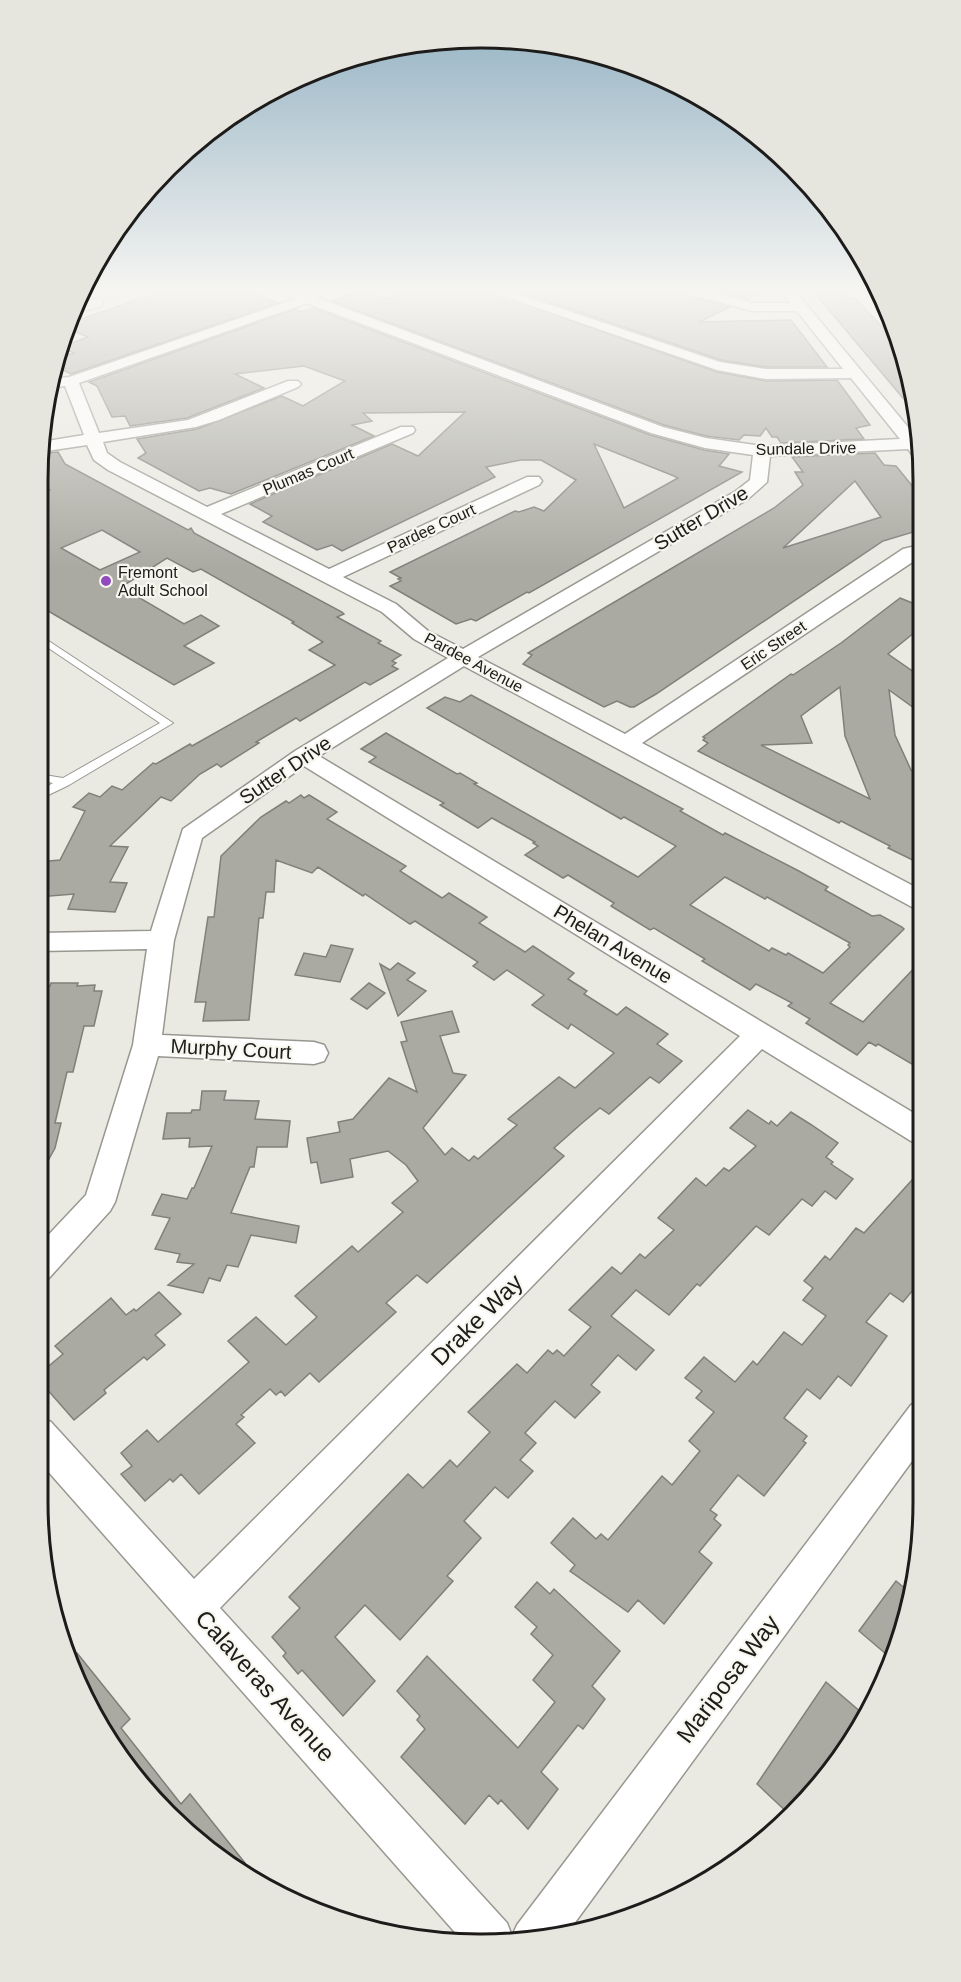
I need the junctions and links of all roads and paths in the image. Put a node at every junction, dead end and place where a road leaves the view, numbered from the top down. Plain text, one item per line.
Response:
1 (72, 383) edge
2 (533, 383) edge
3 (865, 383) edge
4 (293, 384) dead end
5 (407, 429) dead end
6 (94, 438) junction
7 (911, 439) edge
8 (50, 446) edge
9 (911, 447) edge
10 (762, 451) junction
11 (532, 481) dead end
12 (208, 513) junction
13 (913, 552) edge
14 (330, 576) junction
15 (48, 644) edge
16 (464, 657) junction
17 (627, 743) junction
18 (303, 756) junction
19 (48, 779) edge
20 (65, 782) junction
21 (48, 791) edge
22 (913, 898) edge
23 (161, 940) junction
24 (48, 942) edge
25 (760, 1033) junction
26 (147, 1045) junction
27 (314, 1053) dead end
28 (913, 1127) edge
29 (48, 1257) edge
30 (913, 1430) edge
31 (48, 1445) edge
32 (194, 1607) junction
33 (542, 1929) edge
34 (486, 1934) edge

1 - 6 street, Pardee Avenue
2 - 10 street, Sundale Drive
3 - 7 street
4 - 6 street
5 - 12 street, Plumas Court
6 - 8 street
6 - 12 street, Pardee Avenue
9 - 10 street, Sundale Drive
10 - 16 street, Sutter Drive
11 - 14 street, Pardee Court
12 - 14 street, Pardee Avenue
13 - 17 street, Eric Street
14 - 16 street, Pardee Avenue
15 - 20 lane
16 - 17 street, Pardee Avenue
16 - 18 street, Sutter Drive
17 - 22 street, Pardee Avenue
18 - 23 street, Sutter Drive
18 - 25 street, Phelan Avenue
19 - 20 lane
20 - 21 lane
23 - 24 street
23 - 26 street, Sutter Drive
25 - 28 street, Phelan Avenue
25 - 32 street, Drake Way
26 - 27 street, Murphy Court
26 - 29 street, Sutter Drive
30 - 33 street, Mariposa Way
31 - 32 street, Calaveras Avenue
32 - 34 street, Calaveras Avenue

